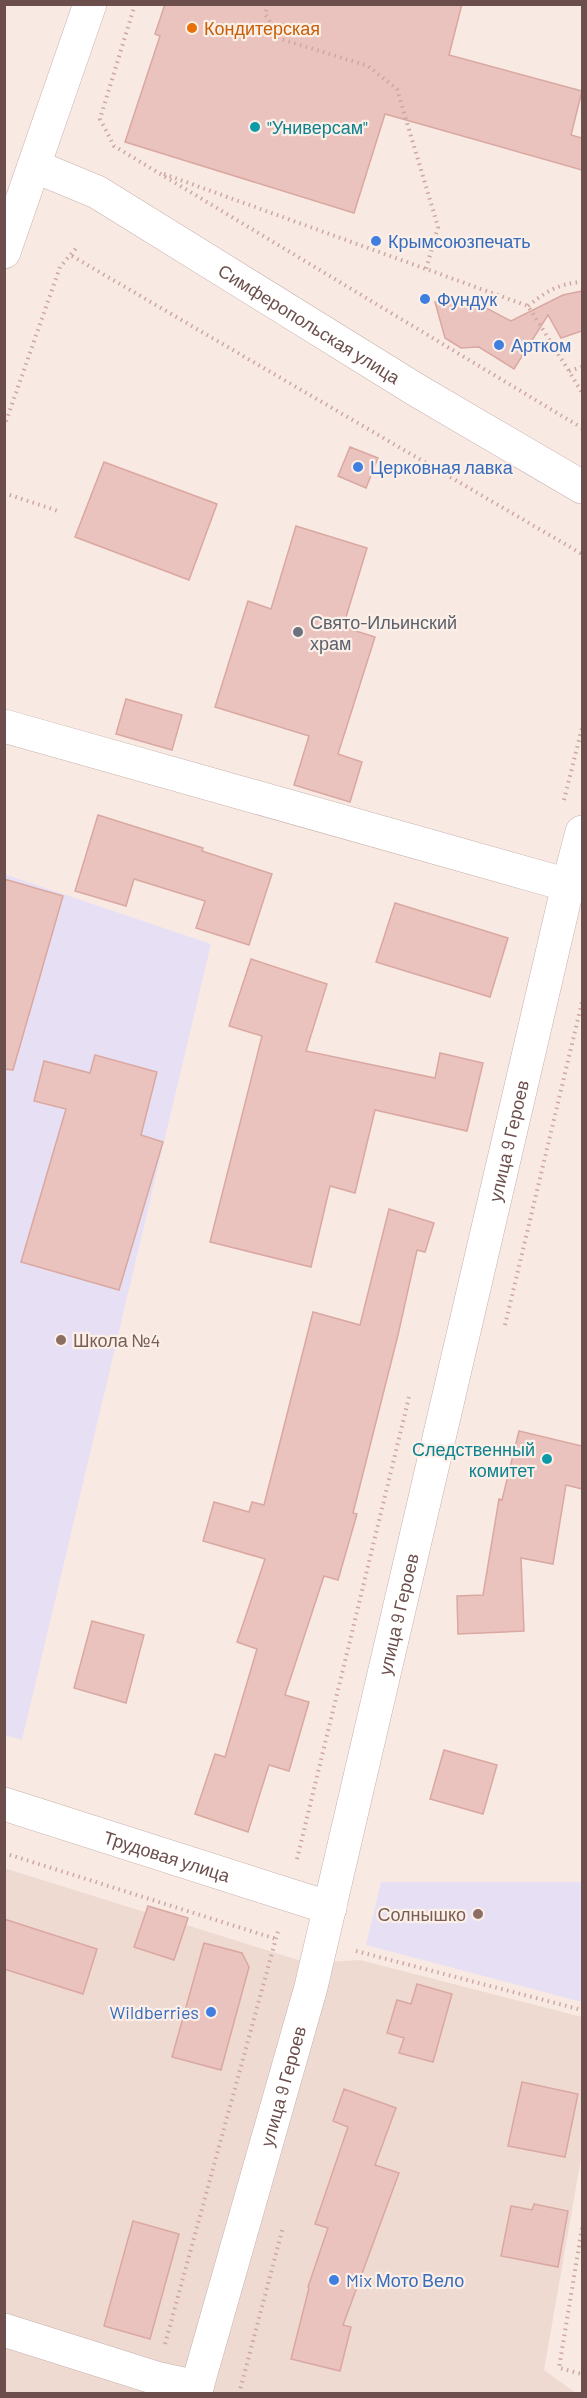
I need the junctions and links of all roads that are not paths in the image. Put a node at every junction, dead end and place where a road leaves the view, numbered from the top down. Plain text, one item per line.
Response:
1 (90, 4) edge
2 (34, 166) junction
3 (4, 252) edge
4 (582, 487) edge
5 (4, 726) edge
6 (582, 832) edge
7 (568, 885) junction
8 (4, 1804) edge
9 (330, 1908) junction
10 (4, 2330) edge
11 (196, 2390) edge

1 - 2 street
2 - 3 street
2 - 4 street, Симферопольская улица
5 - 7 street
6 - 7 street, улица 9 Героев
7 - 9 street, улица 9 Героев
8 - 9 street, Трудовая улица
9 - 11 street, улица 9 Героев
10 - 11 street

